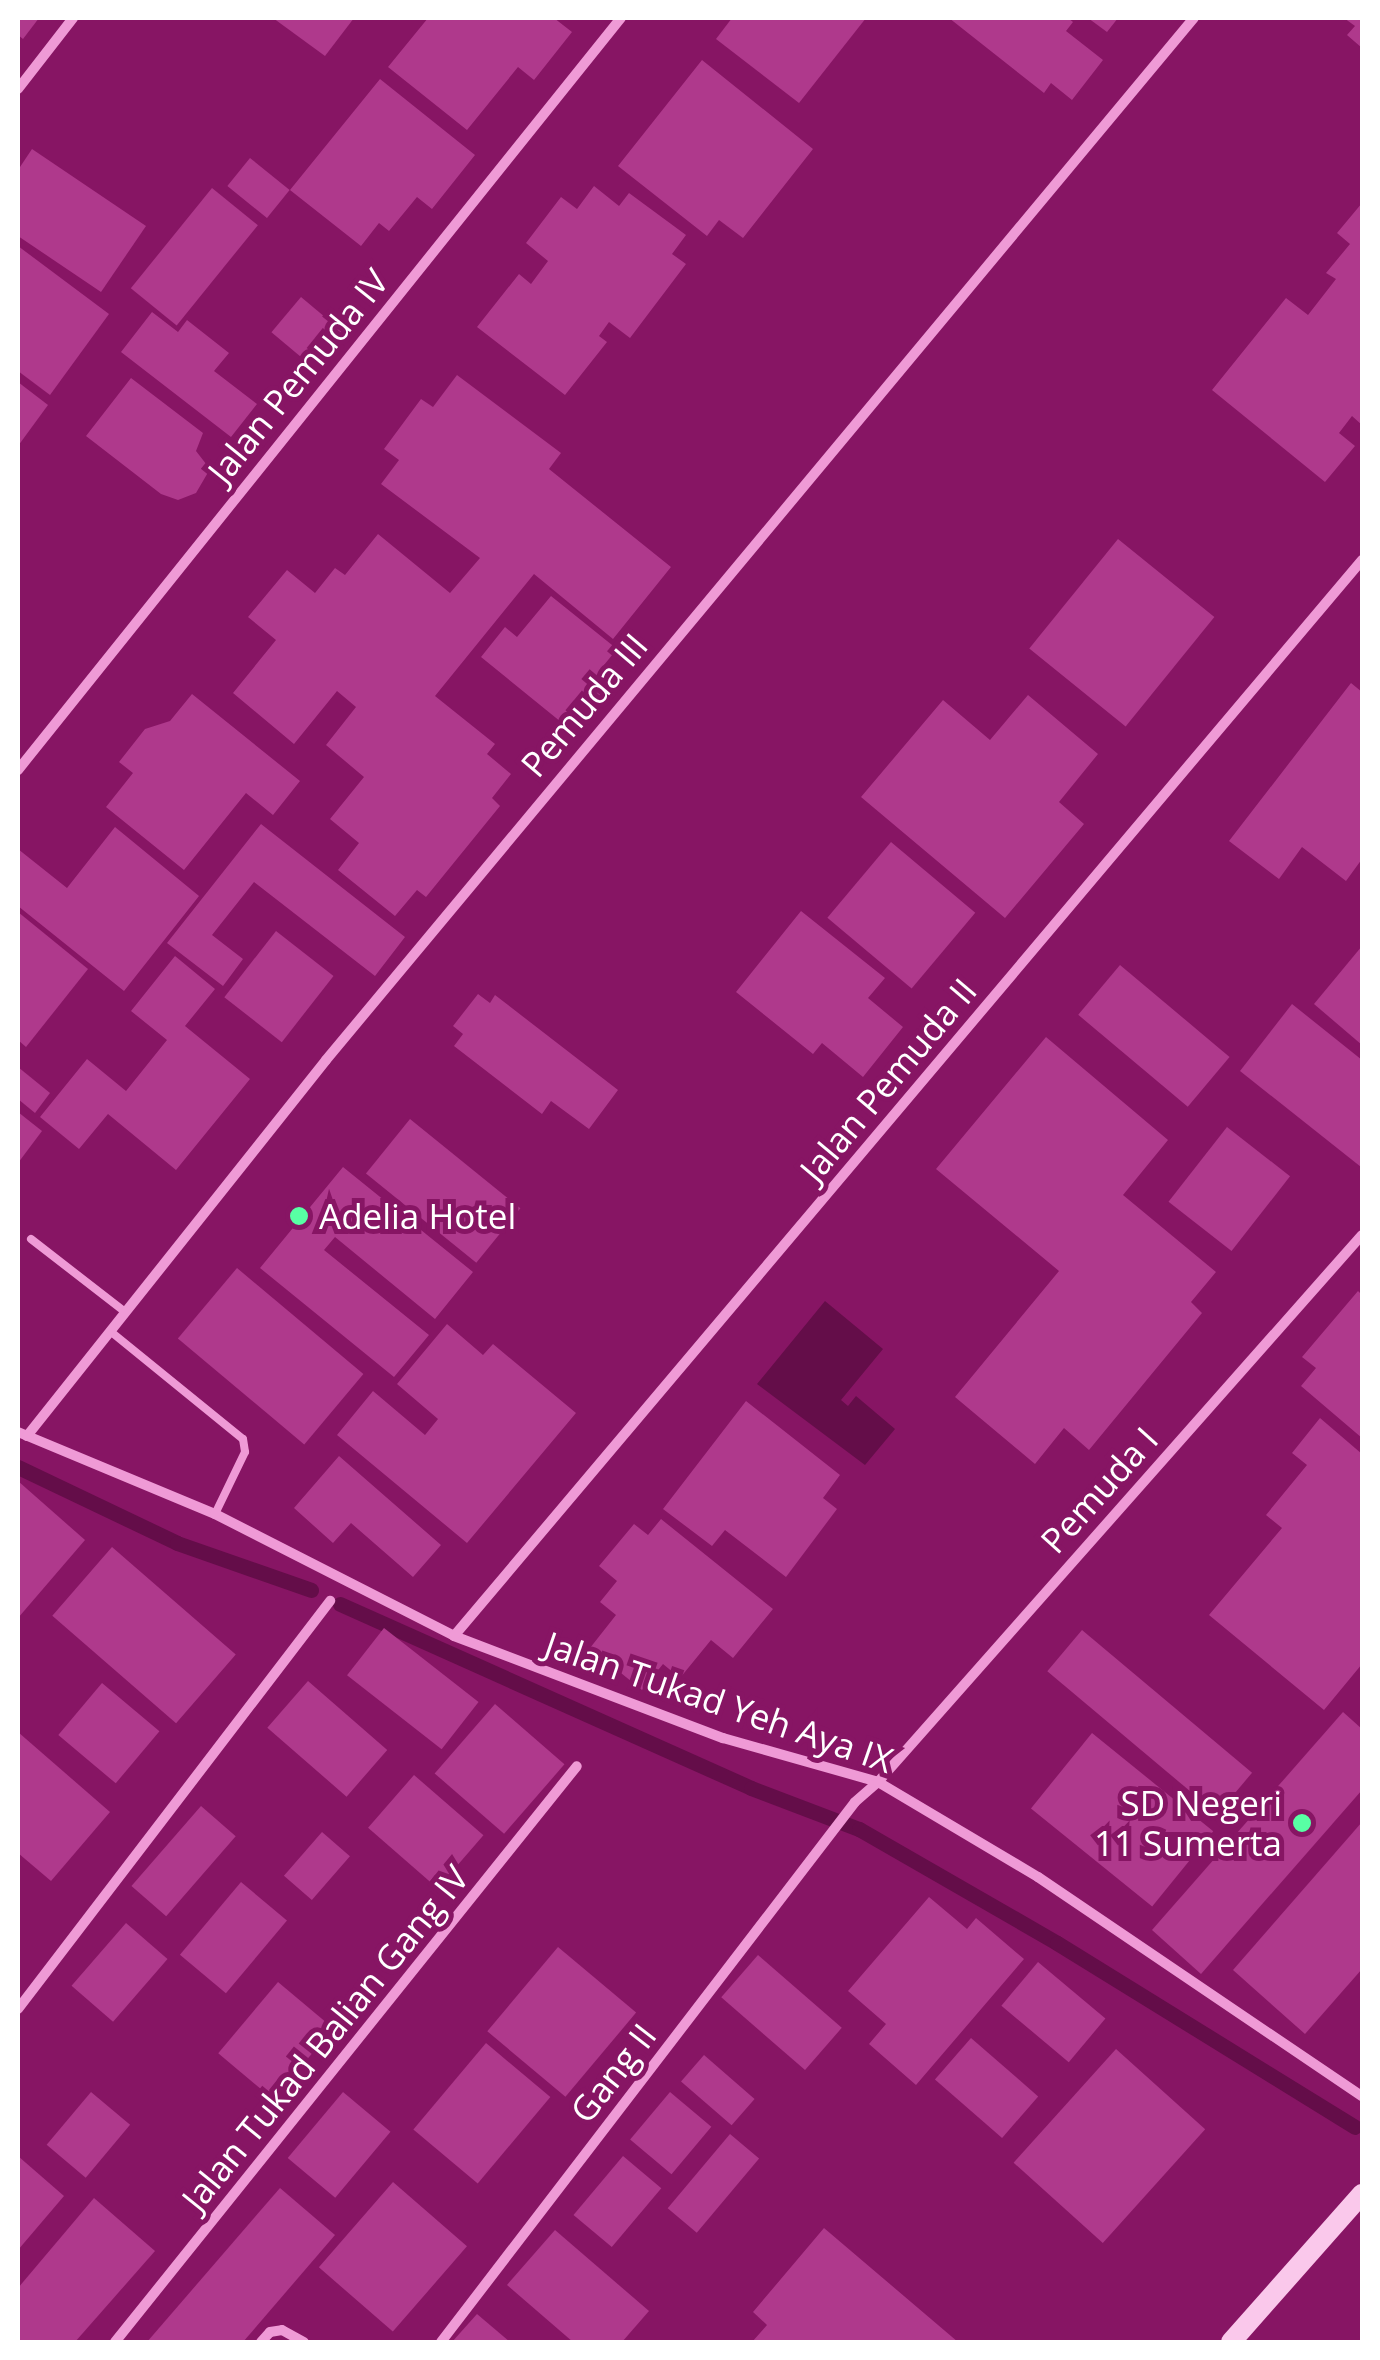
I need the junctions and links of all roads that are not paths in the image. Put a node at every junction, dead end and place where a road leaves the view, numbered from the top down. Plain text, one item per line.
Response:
1 (73, 18) edge
2 (621, 18) edge
3 (1194, 18) edge
4 (18, 89) edge
5 (1362, 560) edge
6 (18, 770) edge
7 (1362, 1235) edge
8 (30, 1240) dead end
9 (125, 1312) junction
10 (110, 1332) junction
11 (22, 1434) edge
12 (215, 1514) junction
13 (330, 1601) dead end
14 (454, 1636) junction
15 (577, 1766) dead end
16 (878, 1782) junction
17 (18, 2009) edge
18 (1362, 2096) edge
19 (1362, 2194) edge
20 (115, 2342) edge
21 (261, 2342) edge
22 (304, 2342) edge
23 (441, 2342) edge
24 (1230, 2342) edge

1 - 4 street
2 - 6 street, Jalan Pemuda IV
3 - 9 street, Pemuda III
5 - 14 street, Jalan Pemuda II
7 - 16 street, Pemuda I
8 - 9 lane
9 - 10 street, Pemuda III
10 - 11 street, Pemuda III
10 - 12 lane
11 - 12 street, Jalan Tukad Yeh Aya IX
12 - 14 street, Jalan Tukad Yeh Aya IX
13 - 17 street
14 - 16 street, Jalan Tukad Yeh Aya IX
15 - 20 street, Jalan Tukad Balian Gang IV
16 - 18 street, Jalan Tukad Yeh Aya IX
16 - 23 street, Gang II
19 - 24 main road
21 - 22 street

